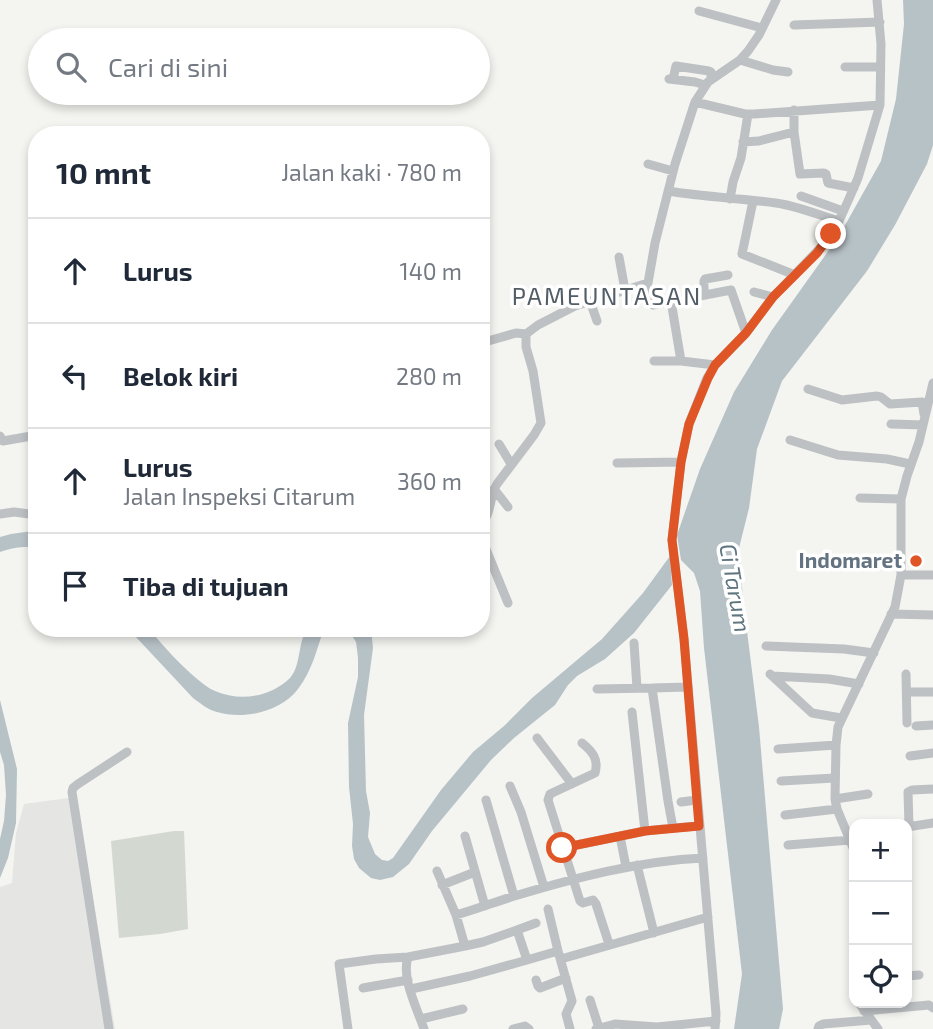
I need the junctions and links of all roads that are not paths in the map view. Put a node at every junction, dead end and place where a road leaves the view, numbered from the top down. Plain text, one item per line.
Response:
1 (776, 0) edge
2 (877, 0) edge
3 (699, 11) dead end
4 (880, 22) junction
5 (794, 24) dead end
6 (762, 29) junction
7 (740, 60) junction
8 (845, 67) dead end
9 (880, 67) junction
10 (788, 72) dead end
11 (708, 82) junction
12 (695, 102) junction
13 (880, 105) junction
14 (794, 110) junction
15 (748, 114) junction
16 (794, 132) junction
17 (743, 142) junction
18 (648, 164) dead end
19 (673, 171) junction
20 (854, 188) junction
21 (668, 191) junction
22 (801, 196) dead end
23 (730, 199) junction
24 (753, 201) junction
25 (841, 216) junction
26 (618, 257) dead end
27 (728, 275) dead end
28 (795, 275) junction
29 (645, 285) junction
30 (625, 290) junction
31 (754, 292) dead end
32 (704, 295) junction
33 (773, 297) junction
34 (590, 301) junction
35 (671, 301) junction
36 (597, 321) dead end
37 (746, 333) junction
38 (526, 334) junction
39 (490, 340) edge
40 (654, 361) dead end
41 (681, 361) junction
42 (715, 365) junction
43 (933, 383) edge
44 (808, 389) dead end
45 (924, 420) junction
46 (891, 424) dead end
47 (0, 436) edge
48 (28, 437) edge
49 (790, 440) dead end
50 (499, 444) dead end
51 (681, 462) junction
52 (617, 463) dead end
53 (511, 464) junction
54 (910, 464) junction
55 (494, 489) junction
56 (860, 498) dead end
57 (901, 499) junction
58 (490, 507) edge
59 (508, 507) dead end
60 (0, 514) edge
61 (28, 514) edge
62 (490, 559) edge
63 (901, 575) junction
64 (933, 575) edge
65 (508, 603) dead end
66 (891, 614) junction
67 (933, 615) edge
68 (634, 643) dead end
69 (766, 646) dead end
70 (874, 653) junction
71 (906, 674) dead end
72 (859, 684) junction
73 (688, 687) junction
74 (637, 688) junction
75 (652, 688) junction
76 (597, 689) dead end
77 (907, 692) junction
78 (933, 692) edge
79 (632, 712) dead end
80 (841, 718) junction
81 (933, 725) edge
82 (537, 738) dead end
83 (582, 743) dead end
84 (836, 745) junction
85 (778, 749) dead end
86 (127, 752) dead end
87 (933, 753) edge
88 (910, 756) dead end
89 (835, 778) junction
90 (781, 781) dead end
91 (572, 784) junction
92 (510, 786) dead end
93 (933, 789) edge
94 (867, 794) dead end
95 (486, 800) dead end
96 (698, 800) junction
97 (681, 802) dead end
98 (836, 804) junction
99 (785, 815) dead end
100 (908, 819) edge
101 (933, 823) edge
102 (699, 826) junction
103 (912, 826) edge
104 (673, 828) junction
105 (645, 831) junction
106 (849, 833) edge
107 (465, 836) dead end
108 (620, 836) junction
109 (849, 837) edge
110 (788, 845) dead end
111 (562, 848) junction
112 (704, 858) junction
113 (637, 865) junction
114 (626, 867) junction
115 (437, 871) dead end
116 (475, 872) junction
117 (572, 880) junction
118 (442, 885) junction
119 (544, 887) junction
120 (514, 896) junction
121 (485, 906) junction
122 (548, 909) dead end
123 (456, 915) junction
124 (708, 917) junction
125 (536, 923) dead end
126 (517, 930) junction
127 (654, 933) junction
128 (609, 944) junction
129 (465, 946) junction
130 (559, 955) junction
131 (408, 957) junction
132 (527, 960) junction
133 (919, 975) dead end
134 (912, 976) edge
135 (566, 978) junction
136 (536, 980) dead end
137 (409, 985) junction
138 (363, 988) dead end
139 (590, 1000) dead end
140 (912, 1005) edge
141 (862, 1008) edge
142 (463, 1009) dead end
143 (933, 1009) edge
144 (421, 1019) junction
145 (871, 1020) junction
146 (715, 1025) edge
147 (626, 1027) edge
148 (677, 1027) edge
149 (597, 1028) edge
150 (109, 1029) edge
151 (348, 1029) edge
152 (424, 1029) edge
153 (513, 1029) edge
154 (529, 1029) edge
155 (570, 1029) edge
156 (818, 1029) edge
157 (878, 1029) edge

1 - 6 street
2 - 4 street
3 - 6 street
4 - 5 street
4 - 9 street
6 - 7 street
7 - 10 street
7 - 11 street
8 - 9 street
9 - 13 street
11 - 11 street
11 - 12 street
12 - 15 street
12 - 19 street
13 - 14 street
13 - 20 street
14 - 15 street
14 - 16 street
15 - 17 street
16 - 17 street
16 - 20 street
17 - 23 street
18 - 19 street
19 - 21 street
20 - 25 street
21 - 23 street
21 - 29 street
22 - 25 street
23 - 24 street
24 - 25 street
24 - 28 street
25 - 28 street
26 - 30 street
27 - 32 street
28 - 33 street
29 - 30 street
29 - 35 street
30 - 34 street
31 - 33 street
32 - 35 street
32 - 37 street
33 - 37 street
34 - 36 street
34 - 38 street
35 - 41 street
37 - 42 street
38 - 39 street
38 - 53 street
40 - 41 street
41 - 42 street
42 - 51 street
43 - 45 street
44 - 45 street
45 - 46 street
45 - 54 street
47 - 48 street
49 - 54 street
50 - 53 street
51 - 52 street
51 - 73 street
53 - 55 street
54 - 57 street
55 - 58 street
55 - 59 street
56 - 57 street
57 - 63 street
60 - 61 street
62 - 65 street
63 - 64 street
63 - 66 street
66 - 67 street
66 - 70 street
68 - 74 street
69 - 70 street
70 - 72 street
71 - 77 street
72 - 80 street
72 - 80 street
73 - 75 street
73 - 96 street
74 - 75 street
74 - 76 street
75 - 104 street
77 - 78 street
77 - 81 street
79 - 105 street
80 - 84 street
82 - 91 street
83 - 91 street
84 - 85 street
84 - 89 street
86 - 150 street
87 - 88 street
89 - 90 street
89 - 98 street
91 - 111 street
92 - 119 street
93 - 100 street
94 - 98 street
95 - 120 street
96 - 97 street
96 - 102 street
98 - 99 street
98 - 106 street
101 - 103 street
102 - 104 street
102 - 112 street
104 - 105 street
105 - 108 street
107 - 116 street
108 - 111 street
108 - 114 street
109 - 110 street
111 - 117 street
112 - 113 street
112 - 124 street
113 - 114 street
113 - 127 street
114 - 117 street
115 - 118 street
116 - 118 street
116 - 121 street
117 - 119 street
117 - 128 street
118 - 123 street
119 - 120 street
120 - 121 street
121 - 123 street
122 - 130 street
123 - 129 street
124 - 127 street
124 - 146 street
125 - 126 street
126 - 129 street
126 - 132 street
127 - 128 street
128 - 130 street
129 - 131 street
130 - 132 street
130 - 135 street
131 - 137 street
131 - 151 street
132 - 137 street
133 - 134 street
135 - 136 street
135 - 155 street
137 - 138 street
137 - 144 street
139 - 149 street
140 - 143 street
141 - 145 street
142 - 144 street
144 - 152 street
145 - 156 street
145 - 157 street
146 - 148 street
147 - 148 street
147 - 149 street
153 - 154 street

